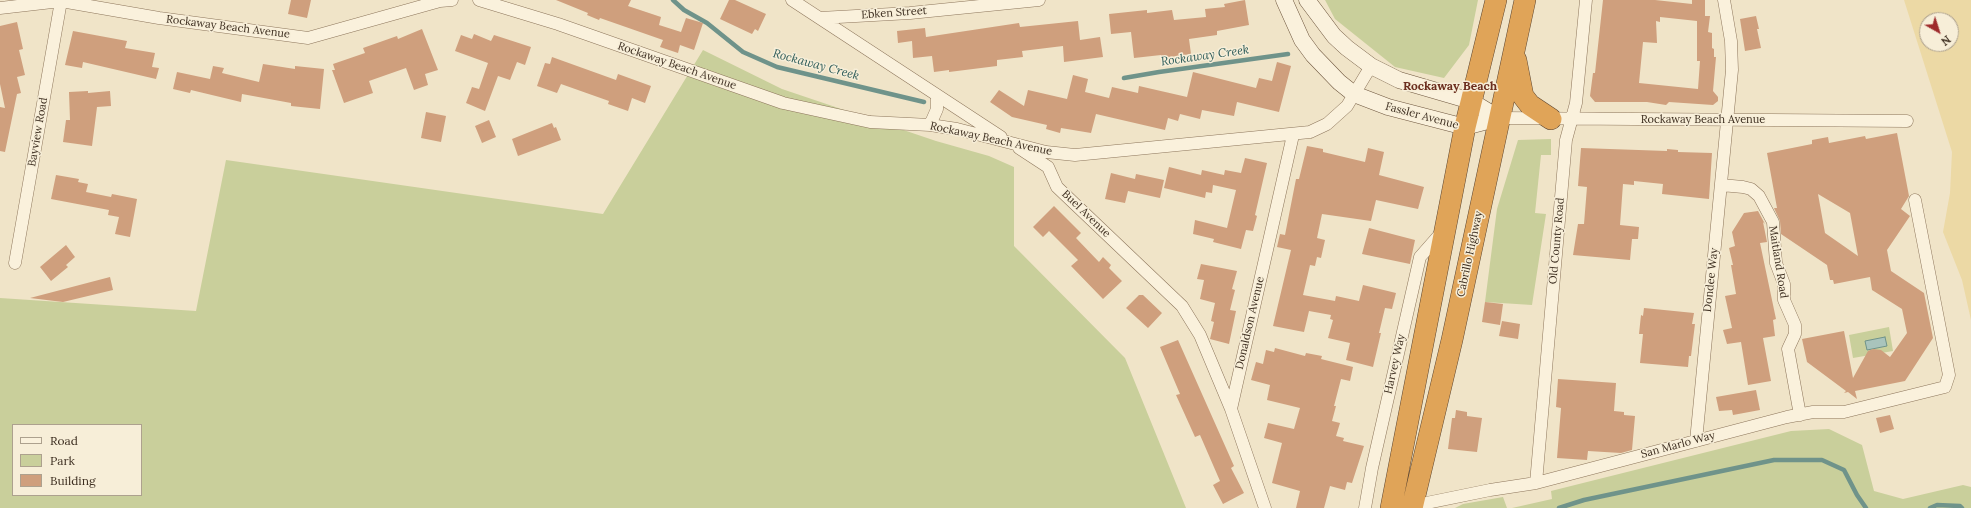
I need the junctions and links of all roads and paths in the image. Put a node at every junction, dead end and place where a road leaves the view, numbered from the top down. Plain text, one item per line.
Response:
1 (444, 0) edge
2 (478, 0) edge
3 (792, 0) edge
4 (1039, 0) edge
5 (1284, 0) edge
6 (1307, 0) edge
7 (1496, 0) edge
8 (1525, 0) edge
9 (1586, 0) edge
10 (1724, 0) edge
11 (61, 1) junction
12 (0, 8) edge
13 (820, 18) junction
14 (1514, 45) junction
15 (1372, 66) junction
16 (1354, 94) junction
17 (937, 95) junction
18 (1471, 101) junction
19 (1499, 118) junction
20 (1551, 119) junction
21 (1572, 119) junction
22 (1727, 120) junction
23 (1907, 121) dead end
24 (930, 125) junction
25 (1465, 127) junction
26 (1293, 135) junction
27 (1009, 142) junction
28 (1721, 185) junction
29 (1915, 200) dead end
30 (1444, 230) junction
31 (15, 264) dead end
32 (1231, 409) junction
33 (1800, 415) junction
34 (1696, 441) junction
35 (1536, 483) junction
36 (1412, 507) edge
37 (1266, 508) edge
38 (1365, 508) edge
39 (1391, 508) edge

1 - 11 street, Rockaway Beach Avenue
2 - 24 street, Rockaway Beach Avenue
3 - 13 street, Buel Avenue
4 - 13 street, Ebken Street
5 - 16 street, Fassler Avenue
6 - 15 street
7 - 18 highway
8 - 14 highway, Cabrillo Highway
9 - 21 street, Old County Road
10 - 22 street, Dondee Way
11 - 12 street, Rockaway Beach Avenue
11 - 31 street, Bayview Road
13 - 17 street, Buel Avenue
14 - 19 highway, Cabrillo Highway
14 - 20 highway
15 - 16 street, Rockaway Beach Avenue
15 - 18 street
16 - 25 street, Fassler Avenue
16 - 26 street, Rockaway Beach Avenue
17 - 24 street
17 - 27 street, Buel Avenue
18 - 19 street
18 - 25 highway
19 - 20 street, Rockaway Beach Avenue
19 - 25 street, Fassler Avenue
19 - 36 highway, Cabrillo Highway
20 - 21 street, Rockaway Beach Avenue
21 - 22 street, Rockaway Beach Avenue
21 - 35 street, Old County Road
22 - 23 street, Rockaway Beach Avenue
22 - 28 street, Dondee Way
24 - 27 street, Rockaway Beach Avenue
25 - 30 highway
26 - 27 street, Rockaway Beach Avenue
26 - 32 street, Donaldson Avenue
27 - 32 street, Buel Avenue
28 - 33 street, Maitland Road
28 - 34 street, Dondee Way
29 - 33 street, San Marlo Way
30 - 38 street, Harvey Way
30 - 39 highway
32 - 37 street
33 - 34 street, San Marlo Way
34 - 35 street, San Marlo Way
35 - 36 street, San Marlo Way

